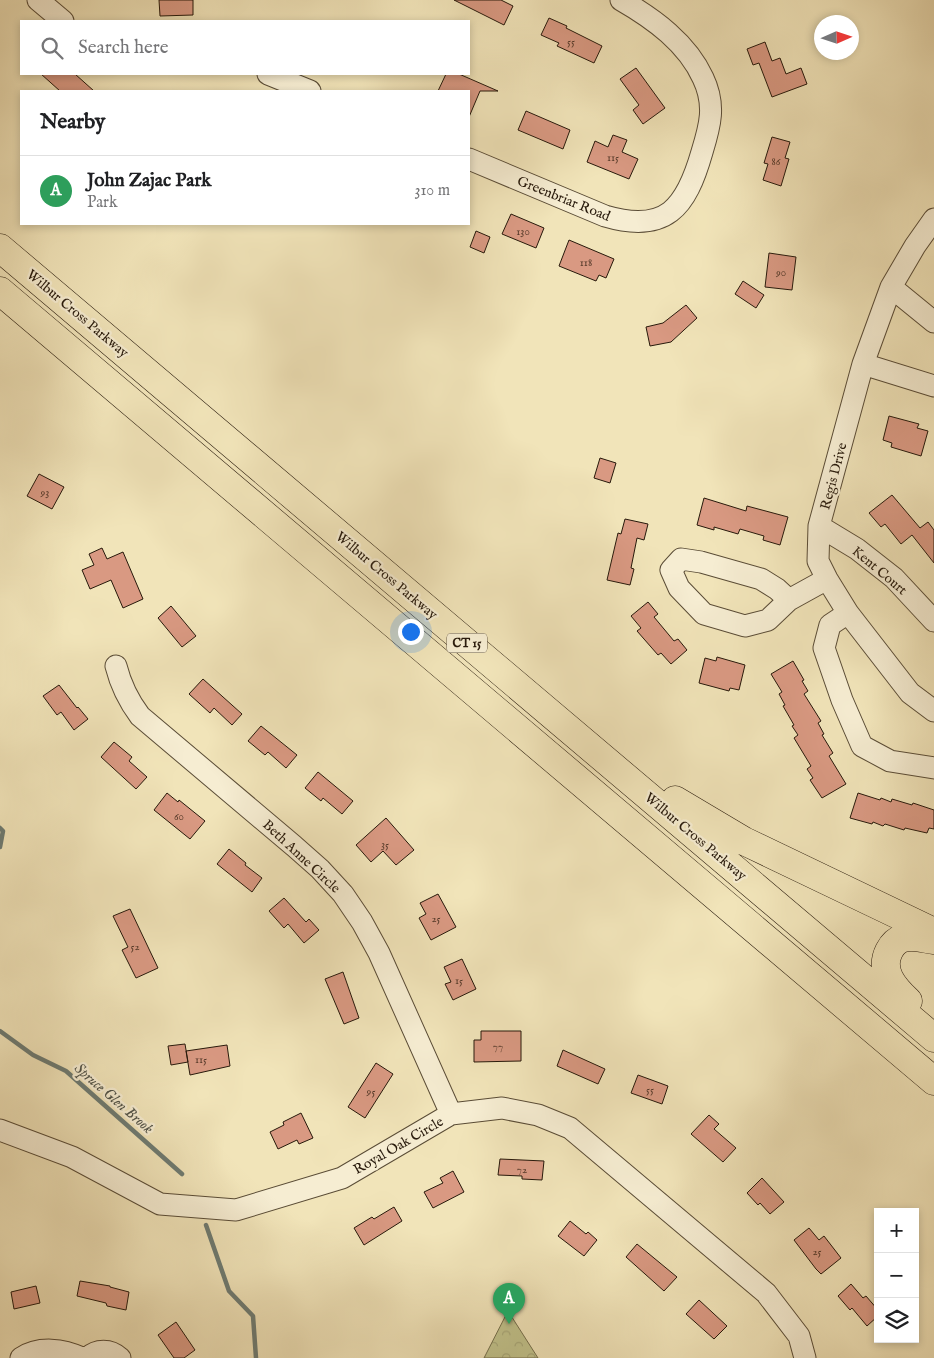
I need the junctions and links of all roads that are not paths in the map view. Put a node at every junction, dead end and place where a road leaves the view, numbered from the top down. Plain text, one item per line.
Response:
1 (38, 0) edge
2 (622, 0) edge
3 (62, 20) edge
4 (270, 75) edge
5 (308, 90) edge
6 (470, 158) edge
7 (934, 219) edge
8 (0, 248) edge
9 (890, 287) junction
10 (0, 291) edge
11 (934, 322) edge
12 (863, 364) junction
13 (934, 386) edge
14 (819, 526) junction
15 (826, 579) junction
16 (789, 600) junction
17 (848, 613) junction
18 (934, 621) edge
19 (116, 666) dead end
20 (934, 711) edge
21 (570, 730) junction
22 (934, 768) edge
23 (934, 932) edge
24 (934, 940) edge
25 (934, 1030) edge
26 (934, 1038) edge
27 (934, 1080) edge
28 (452, 1114) junction
29 (0, 1130) edge
30 (21, 1358) edge
31 (82, 1358) edge
32 (86, 1358) edge
33 (120, 1358) edge
34 (805, 1358) edge

1 - 3 street
2 - 6 street, Greenbriar Road
4 - 5 street
7 - 9 street, Regis Drive
8 - 21 highway, Wilbur Cross Parkway / CT 15
9 - 11 street
9 - 12 street, Regis Drive
10 - 27 highway, CT 15
12 - 13 street
12 - 14 street, Regis Drive
14 - 15 street, Regis Drive
14 - 18 street, Kent Court
15 - 16 street
15 - 17 street, Regis Drive
16 - 16 street
17 - 20 street, Regis Drive
17 - 22 street
19 - 28 street, Beth Anne Circle
21 - 23 highway
21 - 26 highway, Wilbur Cross Parkway / CT 15
24 - 25 highway
28 - 29 street, Royal Oak Circle
28 - 34 street, Royal Oak Circle
30 - 31 street
32 - 33 street

